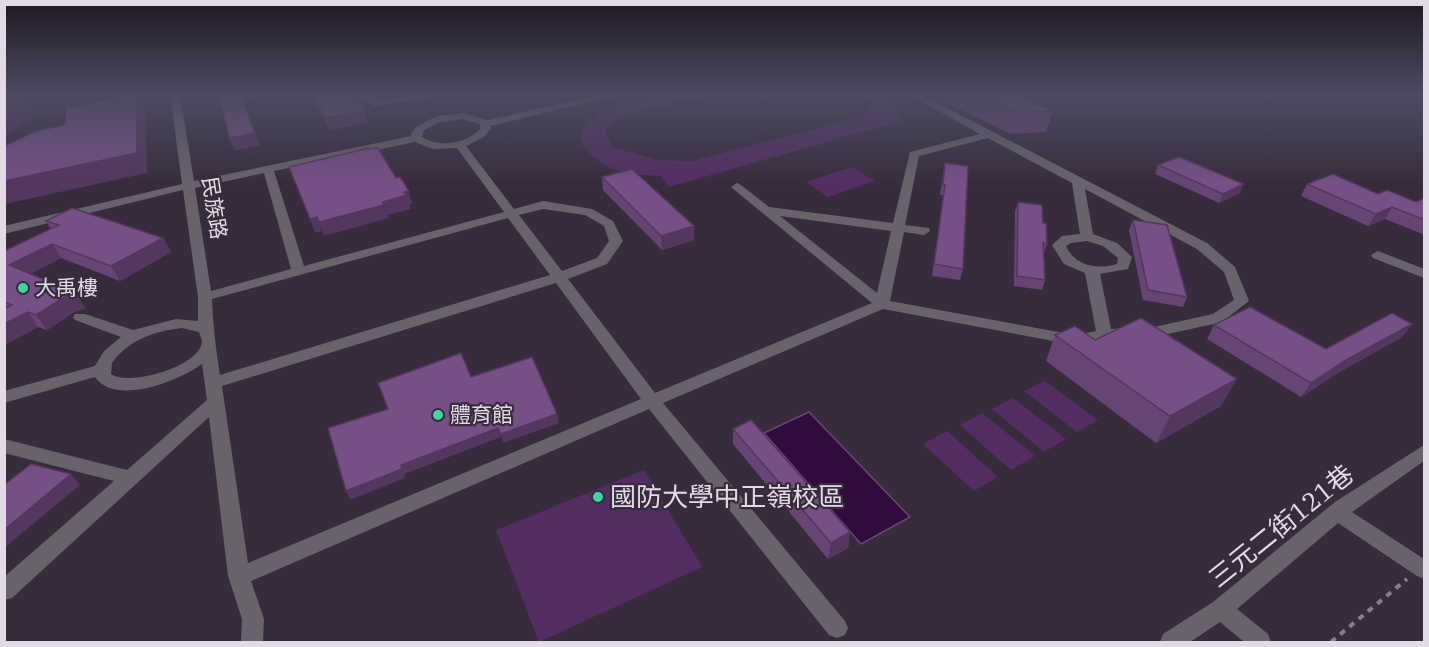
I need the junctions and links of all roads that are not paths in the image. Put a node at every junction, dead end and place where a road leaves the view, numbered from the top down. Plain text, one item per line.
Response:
1 (179, 124) edge
2 (426, 124) edge
3 (482, 124) edge
4 (972, 124) edge
5 (991, 134) junction
6 (417, 138) junction
7 (459, 144) junction
8 (268, 169) junction
9 (1078, 181) junction
10 (187, 186) junction
11 (737, 187) dead end
12 (764, 210) junction
13 (512, 214) junction
14 (899, 226) junction
15 (4, 230) edge
16 (924, 231) dead end
17 (1087, 237) junction
18 (1378, 255) dead end
19 (1092, 271) junction
20 (299, 272) junction
21 (1425, 274) edge
22 (559, 277) junction
23 (205, 297) junction
24 (882, 304) junction
25 (80, 317) dead end
26 (1104, 334) junction
27 (134, 336) junction
28 (206, 338) junction
29 (101, 370) junction
30 (215, 392) junction
31 (4, 397) edge
32 (652, 401) junction
33 (4, 446) edge
34 (1425, 452) edge
35 (131, 478) junction
36 (1337, 512) junction
37 (1423, 569) edge
38 (239, 576) junction
39 (4, 591) edge
40 (1221, 609) junction
41 (837, 628) dead end
42 (252, 642) edge
43 (1171, 642) edge
44 (1260, 642) edge

1 - 10 street, 民族路
2 - 6 street
3 - 7 street
4 - 5 street
5 - 9 street
5 - 14 street
6 - 7 street
6 - 8 street
7 - 13 street
8 - 10 street
8 - 20 street
9 - 17 street
9 - 26 street
10 - 15 street
10 - 23 street, 民族路
11 - 12 street
12 - 14 street
12 - 24 street
13 - 20 street
13 - 22 street
13 - 22 street
14 - 16 street
14 - 24 street
17 - 19 street
17 - 19 street
18 - 21 street
19 - 26 street
20 - 23 street
22 - 30 street
22 - 32 street
23 - 28 street, 民族路
24 - 26 street
24 - 32 street
25 - 27 street
27 - 28 street
27 - 29 street
28 - 29 street
28 - 30 street, 民族路
29 - 31 street
30 - 35 street
30 - 38 street, 民族路
32 - 38 street
32 - 41 street
33 - 35 street
34 - 36 street, 三元二街121巷
35 - 39 street
36 - 37 street
36 - 40 street, 三元二街121巷
38 - 42 street, 民族路
40 - 43 street, 三元二街121巷
40 - 44 street

